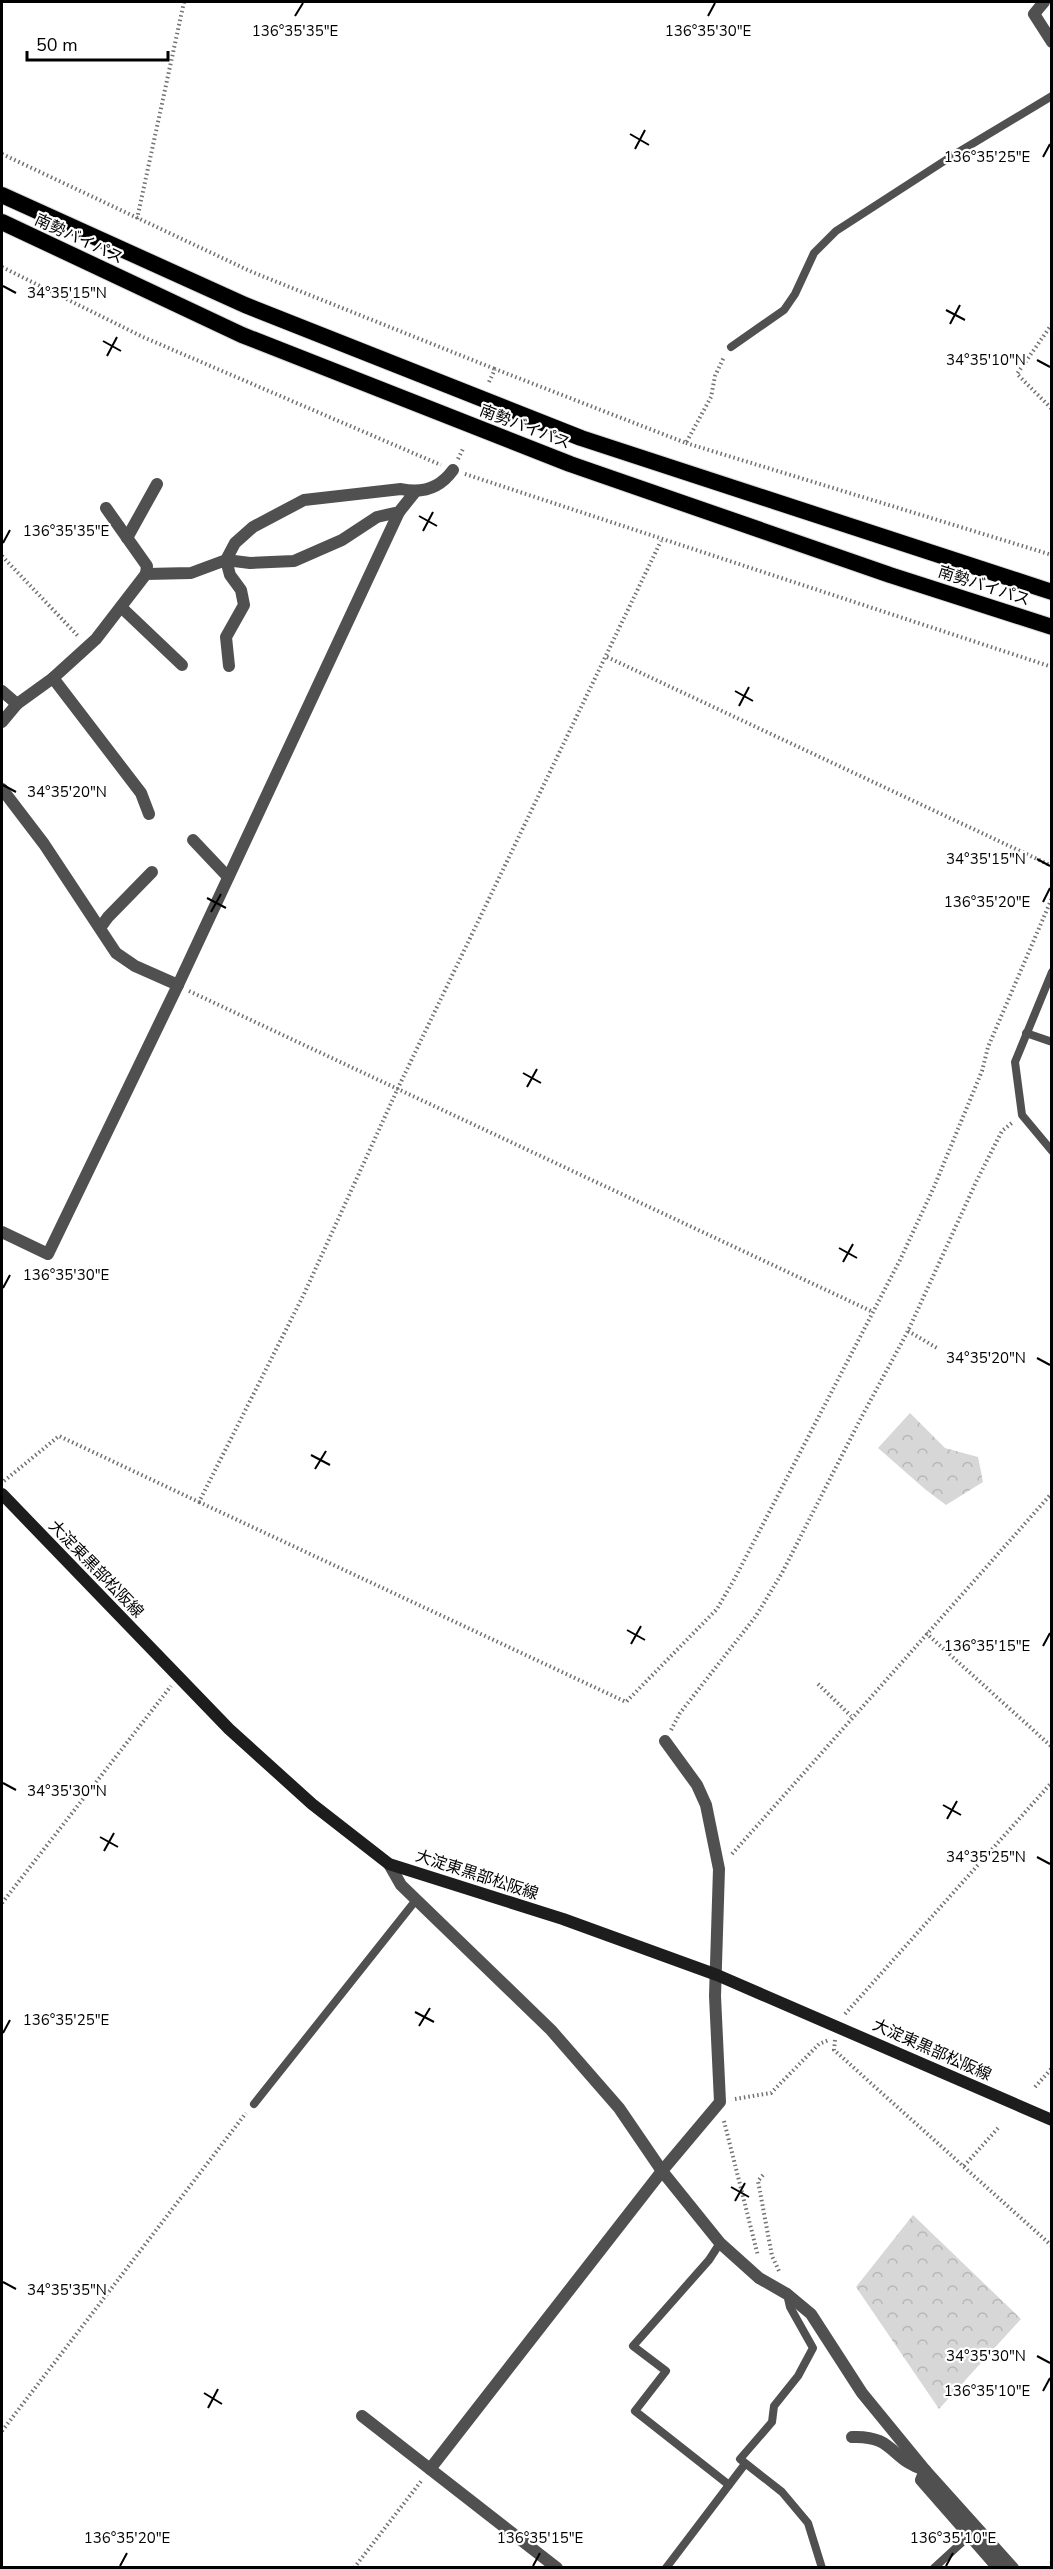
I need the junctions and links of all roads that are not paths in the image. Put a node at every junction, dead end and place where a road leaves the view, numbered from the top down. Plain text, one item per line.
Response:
1 (1044, 2) edge
2 (1052, 42) edge
3 (1052, 96) edge
4 (2, 195) edge
5 (2, 222) edge
6 (730, 347) road end
7 (453, 470) road end
8 (157, 484) dead end
9 (415, 492) junction
10 (106, 508) dead end
11 (399, 512) junction
12 (127, 538) junction
13 (226, 560) junction
14 (146, 574) junction
15 (1052, 592) edge
16 (121, 607) junction
17 (1052, 627) edge
18 (182, 665) dead end
19 (229, 666) dead end
20 (53, 678) junction
21 (2, 690) edge
22 (17, 705) junction
23 (2, 722) edge
24 (2, 789) edge
25 (149, 814) dead end
26 (193, 840) dead end
27 (152, 872) dead end
28 (228, 877) junction
29 (100, 928) junction
30 (1052, 972) edge
31 (178, 985) junction
32 (1026, 1033) junction
33 (1052, 1042) edge
34 (1052, 1151) edge
35 (2, 1232) edge
36 (2, 1494) edge
37 (665, 1741) road end
38 (389, 1864) junction
39 (416, 1900) junction
40 (717, 1975) junction
41 (254, 2104) road end
42 (1052, 2120) edge
43 (662, 2171) junction
44 (720, 2243) junction
45 (787, 2295) junction
46 (362, 2416) dead end
47 (852, 2437) dead end
48 (745, 2464) junction
49 (430, 2469) junction
50 (925, 2470) junction
51 (729, 2485) junction
52 (969, 2535) junction
53 (558, 2568) edge
54 (666, 2568) edge
55 (822, 2568) edge
56 (934, 2568) edge
57 (998, 2568) edge
58 (1013, 2568) edge

1 - 2 street
3 - 6 lane
4 - 15 highway, 南勢バイパス
5 - 17 highway, 南勢バイパス
7 - 9 street
8 - 12 street
9 - 11 street
9 - 13 street
10 - 12 street
11 - 13 street
11 - 28 street
12 - 14 street
13 - 14 street
13 - 19 street
14 - 16 street
16 - 18 street
16 - 20 street
20 - 22 street
20 - 25 street
21 - 22 street
22 - 23 street
24 - 29 street
26 - 28 street
27 - 29 street
28 - 31 street
29 - 31 street
30 - 32 lane
31 - 35 street
32 - 33 lane
32 - 34 lane
36 - 38 main road, 大淀東黒部松阪線
37 - 40 street
38 - 39 street
38 - 40 main road, 大淀東黒部松阪線
39 - 41 lane
39 - 43 street
40 - 42 main road, 大淀東黒部松阪線
40 - 43 street
43 - 44 street
43 - 49 street
44 - 45 street
44 - 51 lane
45 - 48 lane
45 - 50 street
46 - 49 street
47 - 50 street
48 - 51 lane
48 - 55 lane
49 - 53 street
50 - 52 street
50 - 58 street
51 - 54 lane
52 - 56 lane
52 - 57 street

